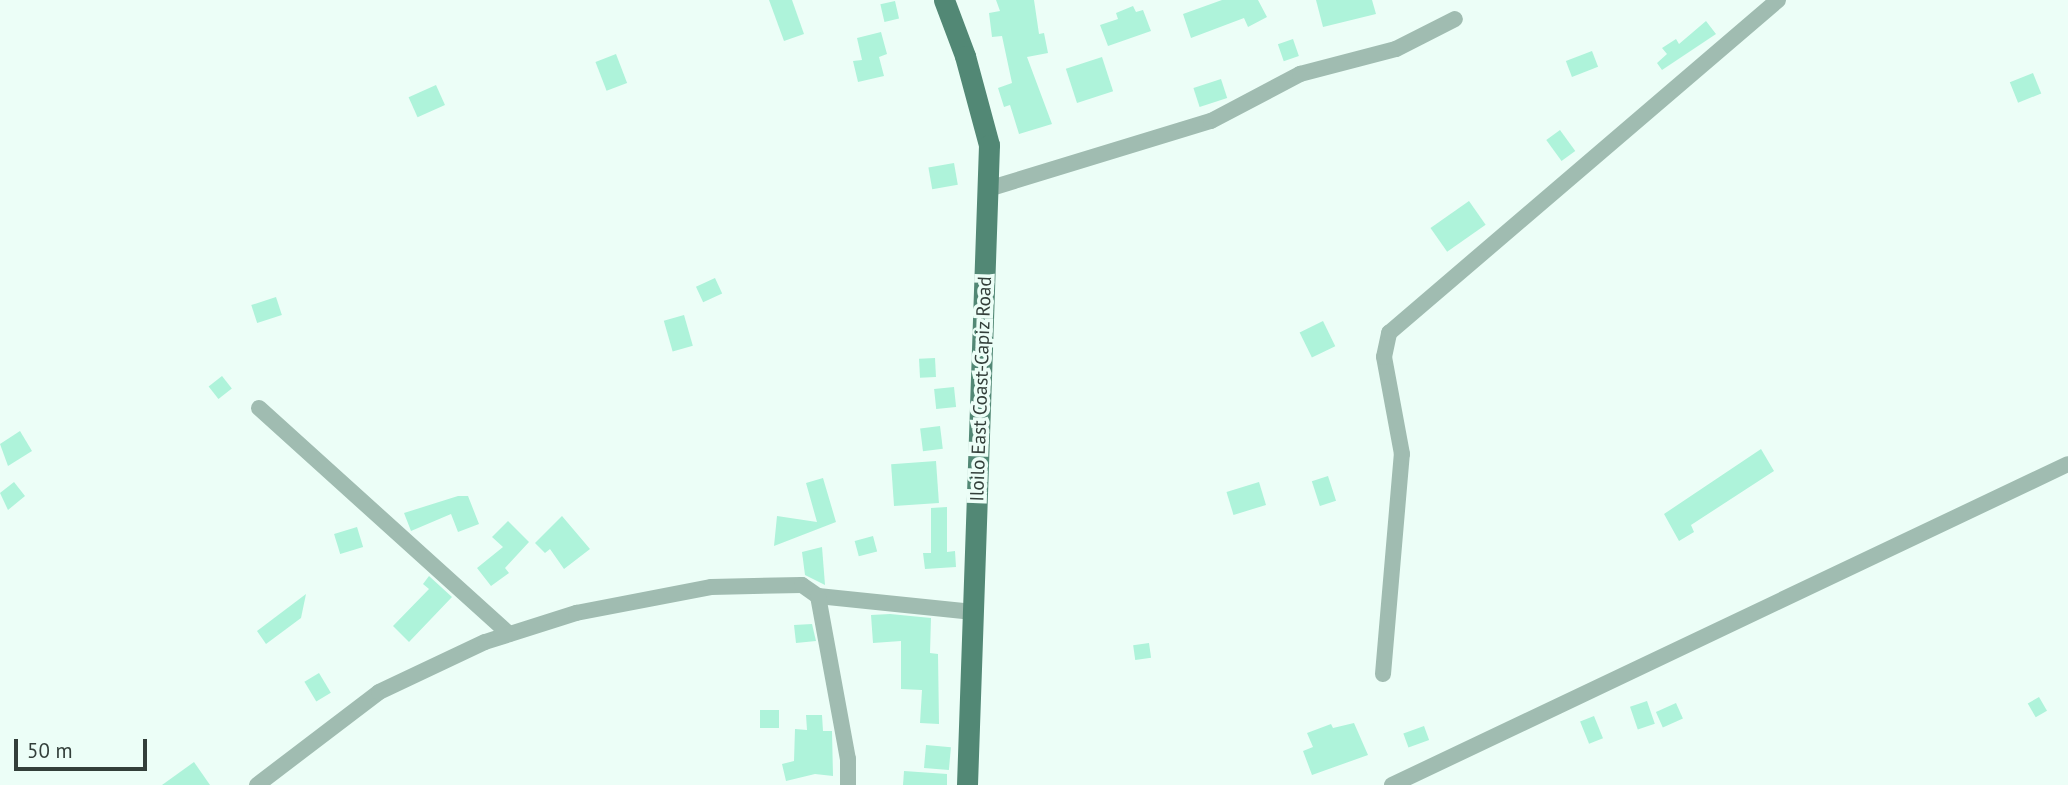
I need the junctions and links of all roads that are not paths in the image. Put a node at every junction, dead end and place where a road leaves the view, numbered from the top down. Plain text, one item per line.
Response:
1 (943, 0) edge
2 (1778, 0) edge
3 (1455, 19) dead end
4 (988, 188) junction
5 (259, 408) dead end
6 (2068, 464) edge
7 (818, 596) junction
8 (973, 612) junction
9 (509, 634) junction
10 (1383, 674) dead end
11 (257, 785) edge
12 (848, 785) edge
13 (967, 785) edge
14 (1392, 785) edge

1 - 4 main road, Iloilo East Coast-Capiz Road
2 - 10 street
3 - 4 street
4 - 8 main road, Iloilo East Coast-Capiz Road
5 - 9 street
6 - 14 street
7 - 8 street
7 - 9 street
7 - 12 street
8 - 13 main road, Iloilo East Coast-Capiz Road
9 - 11 street

